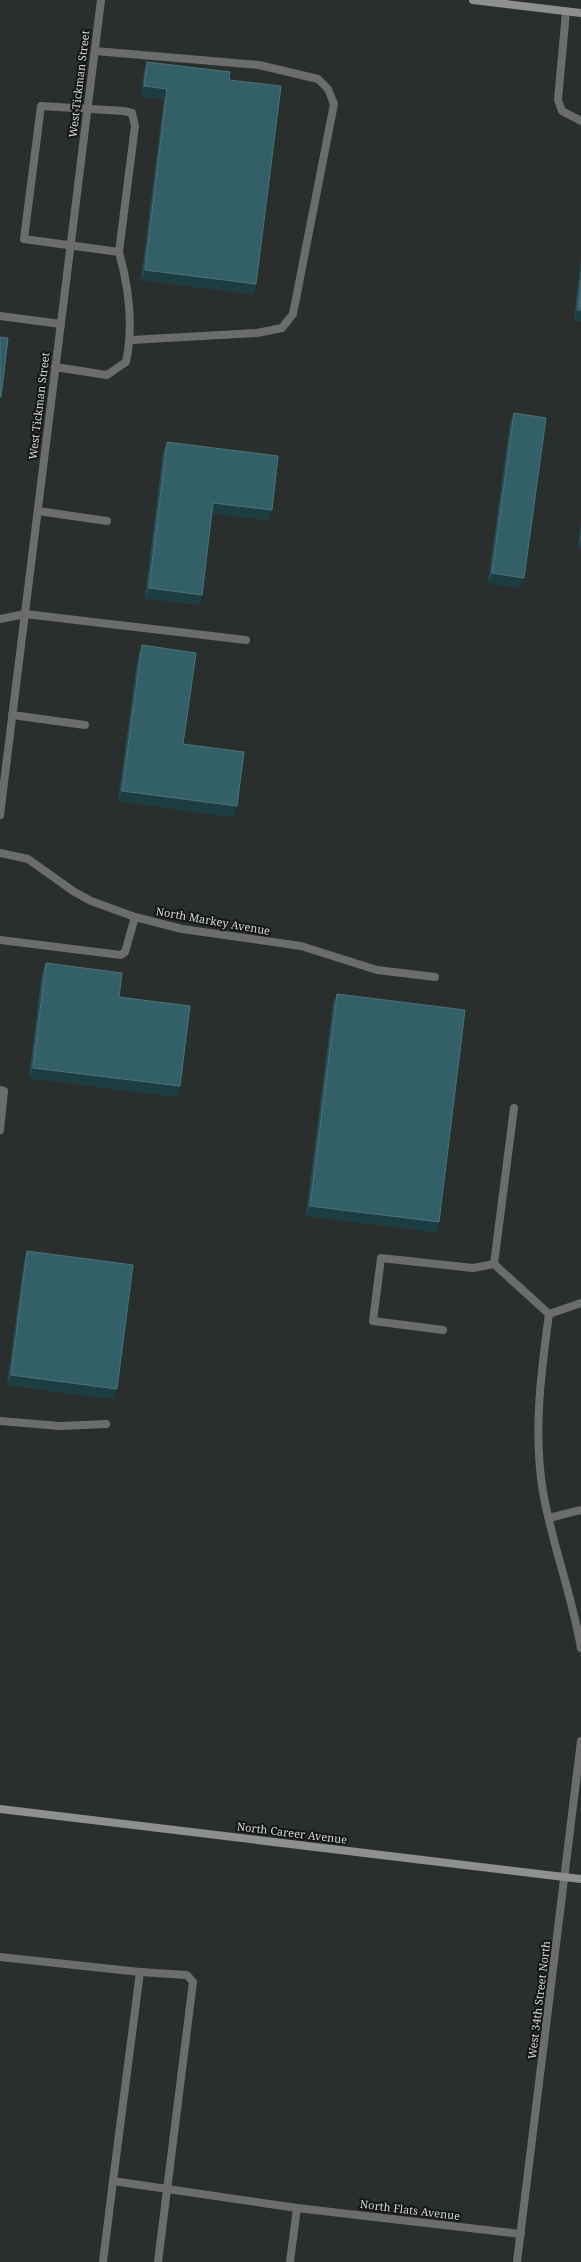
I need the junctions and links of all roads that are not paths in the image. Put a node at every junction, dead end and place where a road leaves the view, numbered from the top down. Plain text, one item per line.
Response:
1 (101, 0) edge
2 (472, 0) edge
3 (566, 12) junction
4 (581, 14) edge
5 (95, 51) junction
6 (87, 108) junction
7 (581, 121) edge
8 (71, 246) junction
9 (119, 252) junction
10 (0, 316) edge
11 (60, 324) junction
12 (130, 340) junction
13 (55, 367) junction
14 (38, 511) junction
15 (107, 521) dead end
16 (25, 614) junction
17 (0, 619) edge
18 (246, 640) dead end
19 (12, 715) junction
20 (85, 725) dead end
21 (0, 815) edge
22 (0, 853) edge
23 (135, 917) junction
24 (0, 940) edge
25 (435, 977) dead end
26 (0, 1090) edge
27 (514, 1108) dead end
28 (0, 1130) edge
29 (494, 1264) junction
30 (581, 1304) edge
31 (549, 1314) junction
32 (443, 1330) dead end
33 (0, 1421) edge
34 (106, 1424) dead end
35 (581, 1510) edge
36 (549, 1518) junction
37 (581, 1648) edge
38 (581, 1741) edge
39 (0, 1809) edge
40 (566, 1877) junction
41 (581, 1879) edge
42 (0, 1957) edge
43 (140, 1972) junction
44 (113, 2181) junction
45 (167, 2189) junction
46 (297, 2208) junction
47 (521, 2234) junction
48 (103, 2262) edge
49 (158, 2262) edge
50 (290, 2262) edge
51 (518, 2262) edge

1 - 5 street, West Tickman Street
2 - 3 street
3 - 4 street
3 - 7 street
5 - 6 street, West Tickman Street
5 - 12 street
6 - 8 street, West Tickman Street
6 - 8 street
6 - 9 street
8 - 9 street
8 - 11 street, West Tickman Street
9 - 12 street
10 - 11 street
11 - 13 street, West Tickman Street
12 - 13 street
13 - 14 street, West Tickman Street
14 - 15 street
14 - 16 street, West Tickman Street
16 - 17 street
16 - 18 street
16 - 19 street, West Tickman Street
19 - 20 street
19 - 21 street, West Tickman Street
22 - 23 street, North Markey Avenue
23 - 24 street
23 - 25 street, North Markey Avenue
26 - 28 street
27 - 29 street
29 - 31 street
29 - 32 street
30 - 31 street
31 - 36 street
33 - 34 street
35 - 36 street
36 - 37 street
38 - 40 street, West 34th Street North
39 - 40 street, North Career Avenue
40 - 41 street, North Career Avenue
40 - 47 street, West 34th Street North
42 - 43 street
43 - 44 street
43 - 45 street
44 - 45 street, North Flats Avenue
44 - 48 street
45 - 46 street, North Flats Avenue
45 - 49 street
46 - 47 street, North Flats Avenue
46 - 50 street
47 - 51 street, West 34th Street North

